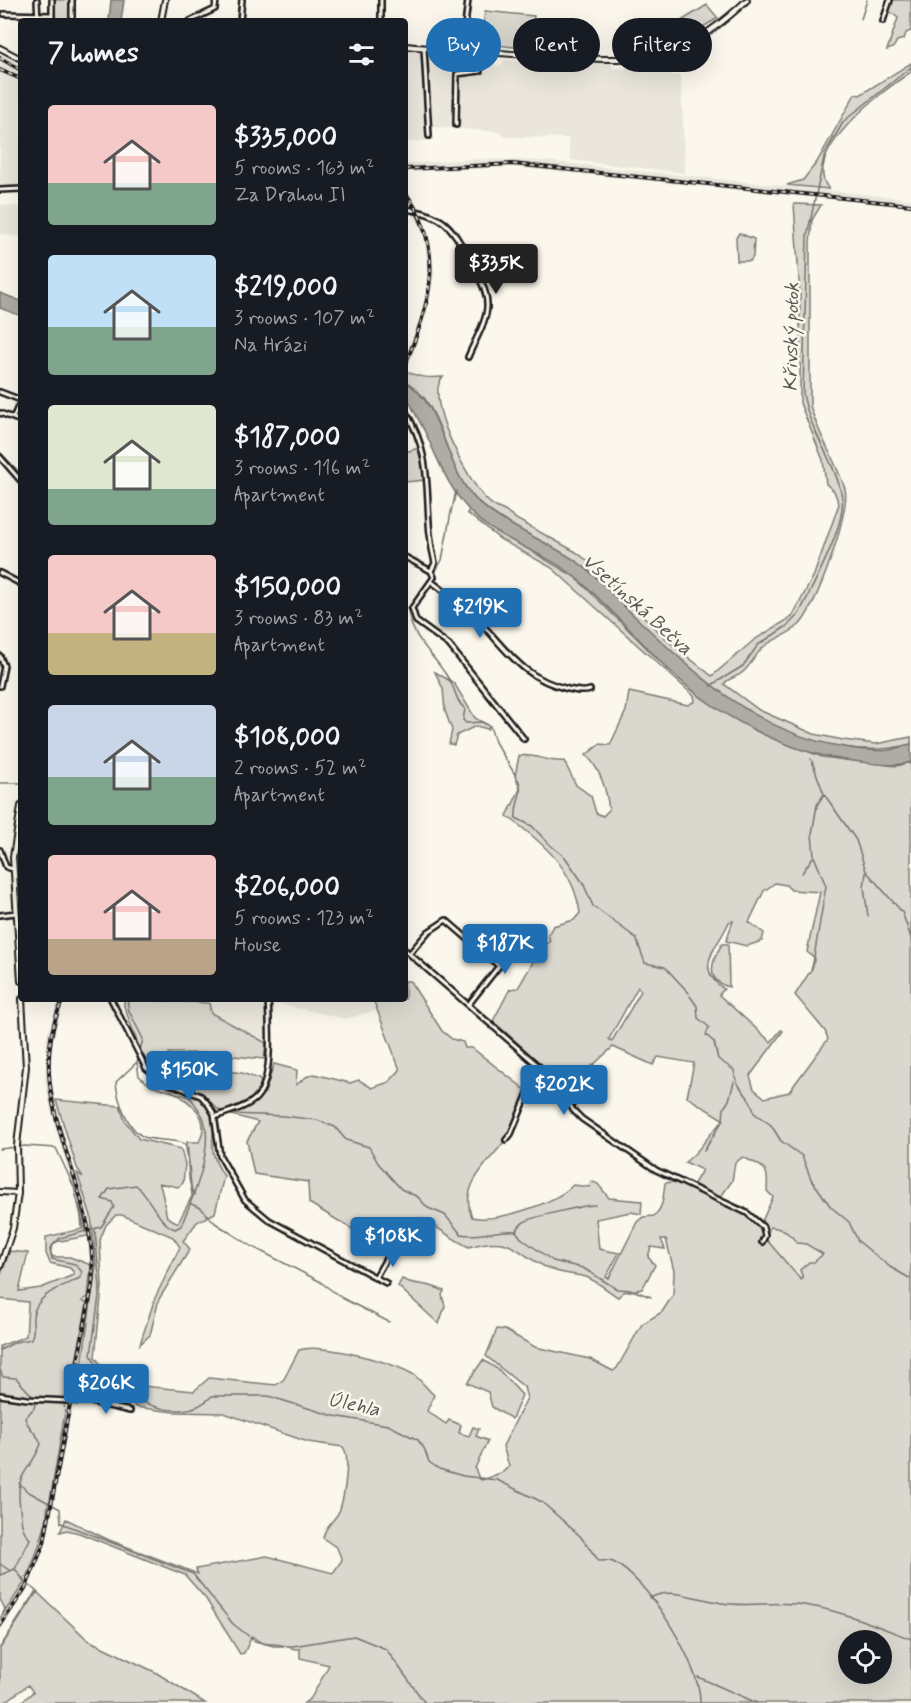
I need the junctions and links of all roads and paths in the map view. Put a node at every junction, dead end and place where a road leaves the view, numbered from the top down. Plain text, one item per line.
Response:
1 (38, 0) edge
2 (52, 0) edge
3 (72, 0) edge
4 (165, 0) edge
5 (216, 0) edge
6 (242, 0) edge
7 (381, 0) edge
8 (468, 0) edge
9 (747, 0) edge
10 (890, 0) edge
11 (4, 14) dead end
12 (38, 15) junction
13 (52, 15) joint
14 (72, 18) edge
15 (162, 18) edge
16 (196, 18) edge
17 (240, 18) edge
18 (381, 18) edge
19 (466, 18) edge
20 (883, 21) dead end
21 (408, 47) edge
22 (0, 48) edge
23 (424, 48) joint
24 (501, 53) edge
25 (18, 57) edge
26 (471, 72) edge
27 (456, 125) dead end
28 (429, 136) dead end
29 (18, 189) edge
30 (0, 190) edge
31 (408, 210) edge
32 (468, 357) dead end
33 (0, 392) edge
34 (18, 399) edge
35 (18, 407) edge
36 (0, 412) edge
37 (408, 416) edge
38 (13, 418) junction
39 (18, 420) edge
40 (0, 458) edge
41 (18, 478) edge
42 (408, 558) edge
43 (431, 571) junction
44 (0, 573) edge
45 (18, 582) edge
46 (432, 582) junction
47 (0, 650) edge
48 (0, 658) edge
49 (0, 686) edge
50 (590, 690) dead end
51 (524, 739) dead end
52 (18, 822) edge
53 (0, 850) edge
54 (13, 869) junction
55 (16, 913) junction
56 (0, 915) edge
57 (18, 922) edge
58 (518, 931) dead end
59 (410, 953) joint
60 (499, 966) junction
61 (22, 1002) edge
62 (112, 1002) edge
63 (268, 1002) edge
64 (469, 1004) junction
65 (539, 1067) junction
66 (215, 1117) junction
67 (506, 1140) dead end
68 (0, 1192) edge
69 (18, 1193) junction
70 (762, 1242) dead end
71 (392, 1248) dead end
72 (0, 1267) edge
73 (375, 1278) junction
74 (386, 1283) dead end
75 (0, 1395) edge
76 (130, 1411) dead end

1 - 12 street
2 - 13 street
3 - 14 street
4 - 15 main road
5 - 16 street
6 - 17 street
7 - 18 street
8 - 19 street
9 - 24 main road
10 - 20 street
11 - 12 street
12 - 13 street
21 - 23 main road
22 - 25 main road
23 - 28 street
26 - 27 street
29 - 30 street
31 - 32 street
33 - 34 street
35 - 38 street
36 - 38 street
37 - 43 street
38 - 39 street
40 - 41 street
42 - 43 street
43 - 46 street
44 - 45 street
46 - 50 street
46 - 51 street
47 - 48 street
48 - 49 street
52 - 54 main road
53 - 54 street
54 - 55 main road
55 - 56 street
55 - 57 main road
58 - 60 street
59 - 60 street
59 - 64 street
60 - 64 street
61 - 69 main road
62 - 66 street
63 - 66 street
64 - 65 street
65 - 67 street
65 - 70 street
66 - 73 street
68 - 69 main road
69 - 72 main road
71 - 73 street
73 - 74 street
75 - 76 street

